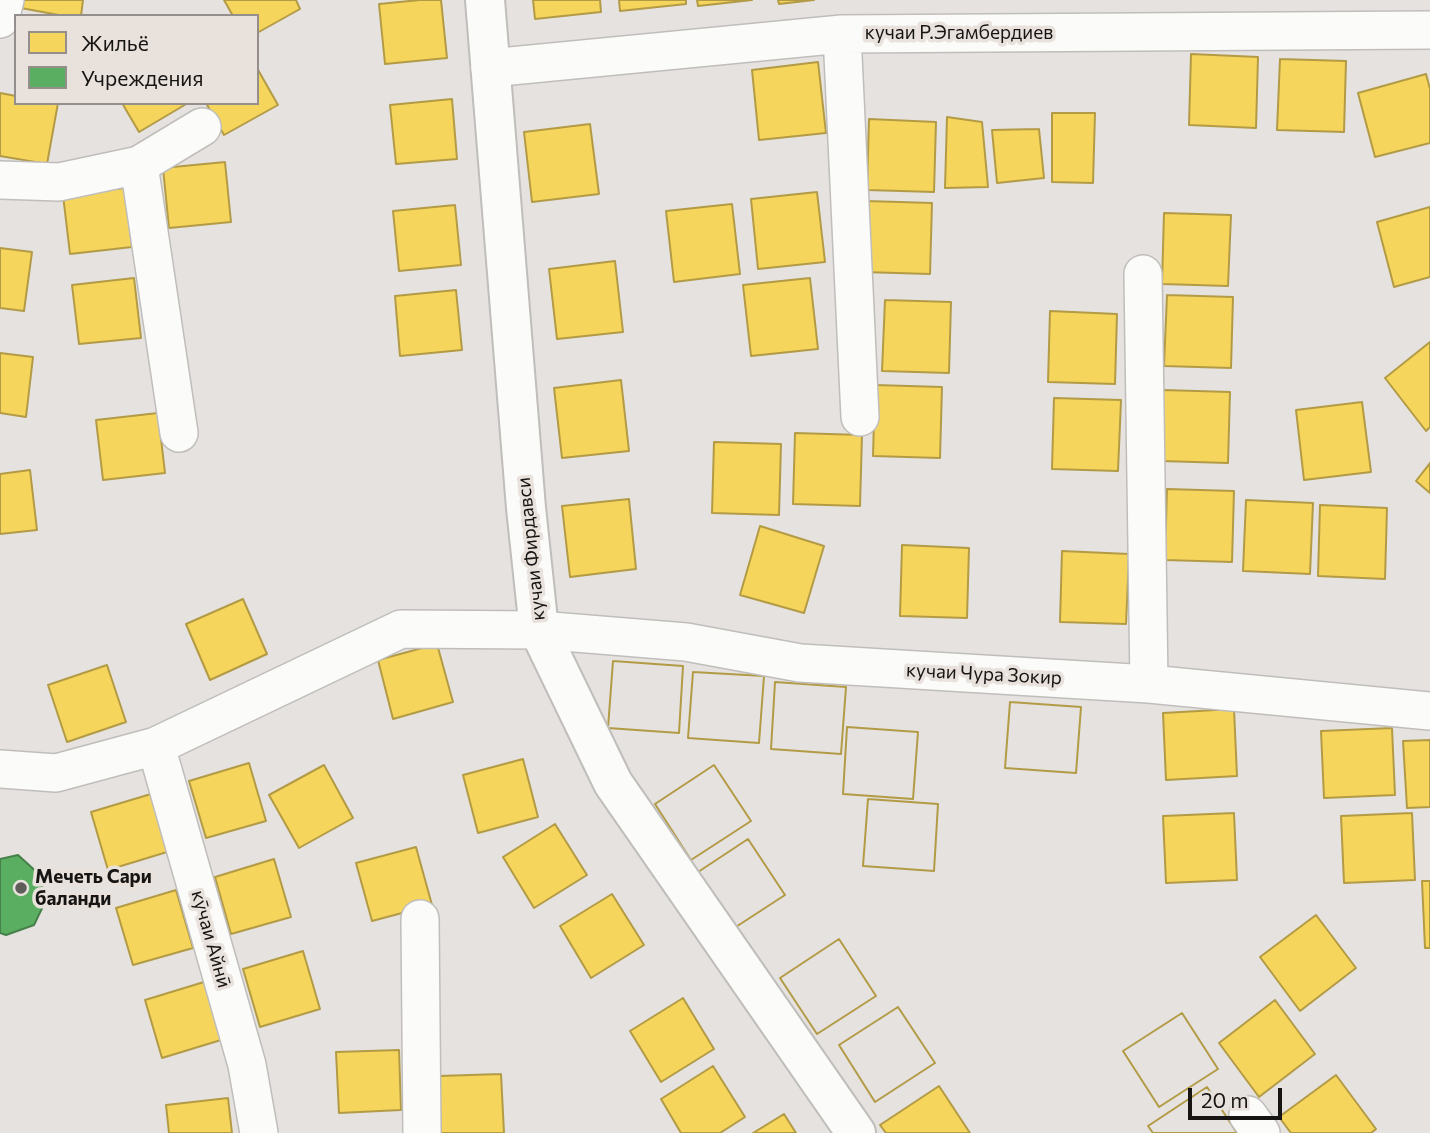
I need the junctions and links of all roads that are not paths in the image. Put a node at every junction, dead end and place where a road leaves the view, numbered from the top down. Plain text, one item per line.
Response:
1 (5, 0) edge
2 (485, 0) edge
3 (0, 19) edge
4 (1430, 30) edge
5 (842, 34) junction
6 (490, 68) junction
7 (202, 127) dead end
8 (139, 165) junction
9 (0, 180) edge
10 (1143, 274) dead end
11 (860, 416) dead end
12 (179, 433) dead end
13 (539, 630) junction
14 (1149, 684) junction
15 (1430, 711) edge
16 (156, 746) junction
17 (0, 769) edge
18 (420, 919) dead end
19 (259, 1133) edge
20 (422, 1133) edge
21 (856, 1133) edge

1 - 3 street
2 - 6 street, кучаи Фирдавси
4 - 5 street, кучаи Р.Эгамбердиев
5 - 6 street, кучаи Р.Эгамбердиев
5 - 11 street
6 - 13 street, кучаи Фирдавси
7 - 8 street
8 - 9 street
8 - 12 street
10 - 14 street
13 - 14 street, кучаи Чура Зокир
13 - 16 street, кучаи Чура Зокир
13 - 21 street, кучаи Фирдавси
14 - 15 street, кучаи Чура Зокир
16 - 17 street, кучаи Чура Зокир
16 - 19 street, кӯчаи Айнӣ
18 - 20 street

